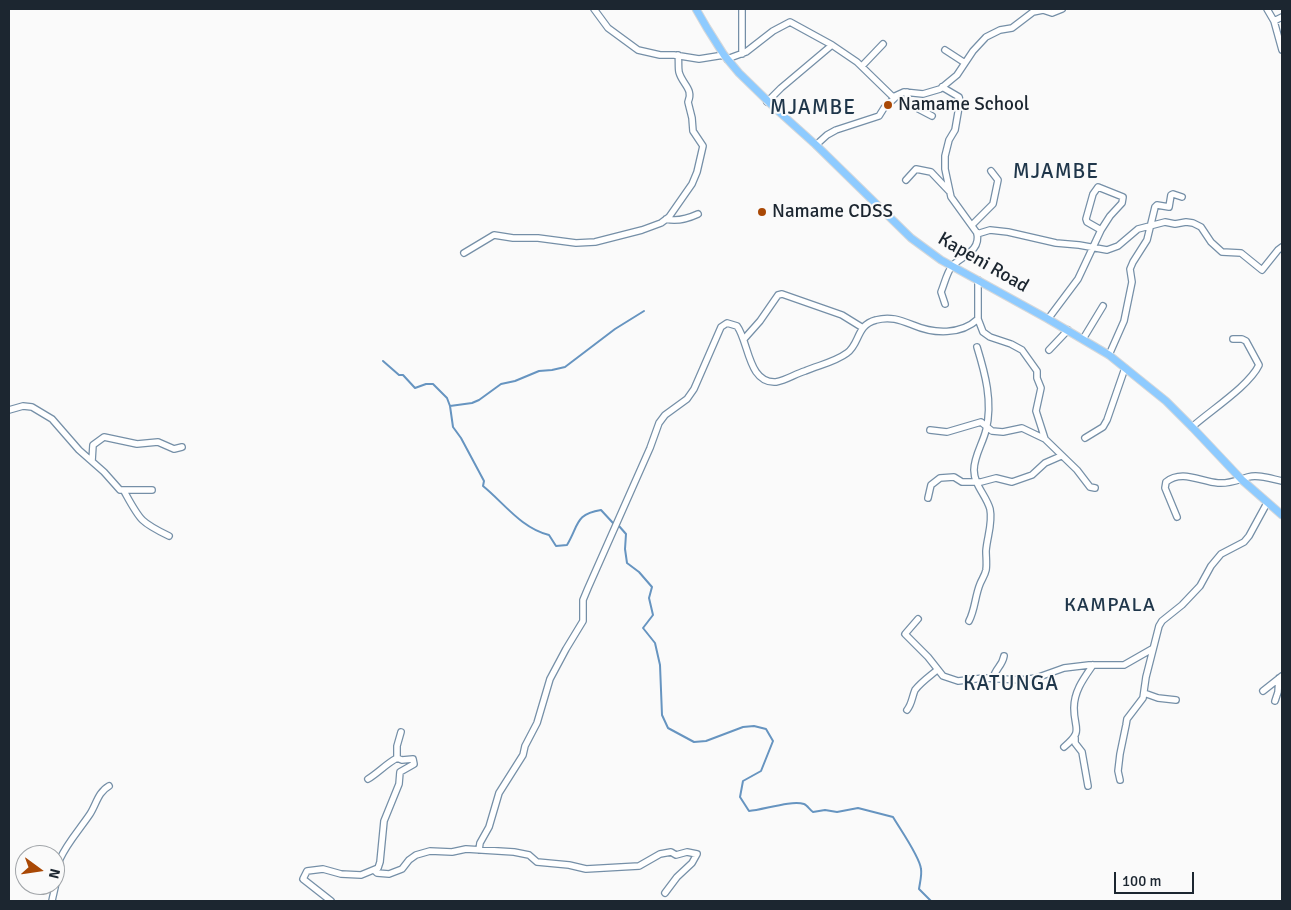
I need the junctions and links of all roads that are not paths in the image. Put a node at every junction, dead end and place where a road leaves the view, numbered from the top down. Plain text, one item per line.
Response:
1 (594, 9) edge
2 (696, 9) edge
3 (742, 9) edge
4 (1062, 9) edge
5 (1267, 9) edge
6 (1282, 17) edge
7 (1274, 21) junction
8 (883, 44) dead end
9 (832, 45) junction
10 (945, 50) dead end
11 (1282, 50) edge
12 (742, 54) junction
13 (678, 55) junction
14 (725, 57) junction
15 (965, 63) junction
16 (862, 66) junction
17 (942, 87) junction
18 (907, 92) junction
19 (898, 95) junction
20 (768, 102) junction
21 (932, 116) dead end
22 (816, 145) junction
23 (991, 171) dead end
24 (906, 180) dead end
25 (949, 191) junction
26 (1182, 197) dead end
27 (698, 214) dead end
28 (666, 219) junction
29 (972, 225) junction
30 (1151, 226) junction
31 (1101, 230) junction
32 (977, 234) junction
33 (1282, 247) edge
34 (1094, 248) junction
35 (464, 253) dead end
36 (952, 266) junction
37 (978, 280) junction
38 (945, 304) dead end
39 (1103, 306) dead end
40 (978, 319) junction
41 (1048, 319) junction
42 (863, 328) junction
43 (1068, 330) junction
44 (744, 339) junction
45 (1083, 340) junction
46 (1233, 340) dead end
47 (977, 347) dead end
48 (1049, 350) dead end
49 (1109, 355) junction
50 (1125, 368) junction
51 (9, 410) edge
52 (1192, 427) junction
53 (987, 428) junction
54 (930, 430) dead end
55 (1085, 438) dead end
56 (1045, 439) junction
57 (182, 447) dead end
58 (1061, 456) junction
59 (92, 461) junction
60 (1242, 480) junction
61 (1282, 481) edge
62 (977, 482) junction
63 (1095, 488) dead end
64 (152, 490) dead end
65 (124, 492) junction
66 (928, 498) dead end
67 (1267, 503) junction
68 (1282, 515) edge
69 (1177, 517) dead end
70 (169, 536) dead end
71 (918, 619) dead end
72 (969, 621) dead end
73 (1152, 649) junction
74 (1004, 656) dead end
75 (1093, 665) junction
76 (937, 670) junction
77 (1281, 677) edge
78 (993, 679) junction
79 (1263, 691) dead end
80 (1144, 693) junction
81 (1176, 700) dead end
82 (1275, 701) dead end
83 (907, 710) dead end
84 (401, 732) dead end
85 (1075, 738) junction
86 (1064, 748) dead end
87 (397, 758) junction
88 (368, 779) dead end
89 (1120, 780) dead end
90 (109, 786) dead end
91 (1088, 786) dead end
92 (479, 850) junction
93 (374, 870) junction
94 (665, 893) dead end
95 (52, 901) edge
96 (331, 901) edge

1 - 13 street
2 - 14 main road, Kapeni Road
3 - 12 street
4 - 15 street
5 - 7 street
6 - 7 street
7 - 11 street
8 - 16 street
9 - 12 street
9 - 16 street
9 - 20 street
10 - 15 street
12 - 14 street
13 - 14 street
13 - 28 street
14 - 20 main road, Kapeni Road
15 - 17 street
16 - 19 street
17 - 18 street
17 - 25 street
18 - 19 street
18 - 21 street
19 - 22 street
20 - 22 main road, Kapeni Road
22 - 36 main road, Kapeni Road
23 - 29 street
24 - 25 street
25 - 29 street
26 - 30 street
27 - 28 street
28 - 35 street
29 - 32 street
30 - 33 street
30 - 34 street
30 - 49 street
31 - 31 street
31 - 34 street
32 - 34 street
32 - 36 street
34 - 41 street
36 - 37 main road, Kapeni Road
36 - 38 street
37 - 40 street
37 - 41 main road, Kapeni Road
39 - 45 street
40 - 42 street
40 - 56 street
41 - 43 main road, Kapeni Road
42 - 44 street
42 - 44 street
43 - 45 main road, Kapeni Road
43 - 48 street
44 - 92 street
45 - 49 main road, Kapeni Road
46 - 52 street
47 - 53 street
49 - 50 main road, Kapeni Road
50 - 52 main road, Kapeni Road
50 - 55 street
51 - 59 street
52 - 60 main road, Kapeni Road
53 - 54 street
53 - 56 street
53 - 62 street
56 - 58 street
57 - 59 street
58 - 62 street
58 - 63 street
59 - 65 street
60 - 61 street
60 - 67 main road, Kapeni Road
60 - 69 street
62 - 66 street
62 - 72 street
64 - 65 street
65 - 70 street
67 - 68 main road, Kapeni Road
67 - 73 street
71 - 76 street
73 - 75 street
73 - 80 street
74 - 78 street
75 - 78 street
75 - 85 street
76 - 78 street
76 - 83 street
77 - 79 street
77 - 82 street
80 - 81 street
80 - 89 street
84 - 87 street
85 - 86 street
85 - 91 street
87 - 88 street
87 - 93 street
90 - 95 street
92 - 93 street
92 - 94 street
93 - 96 street

